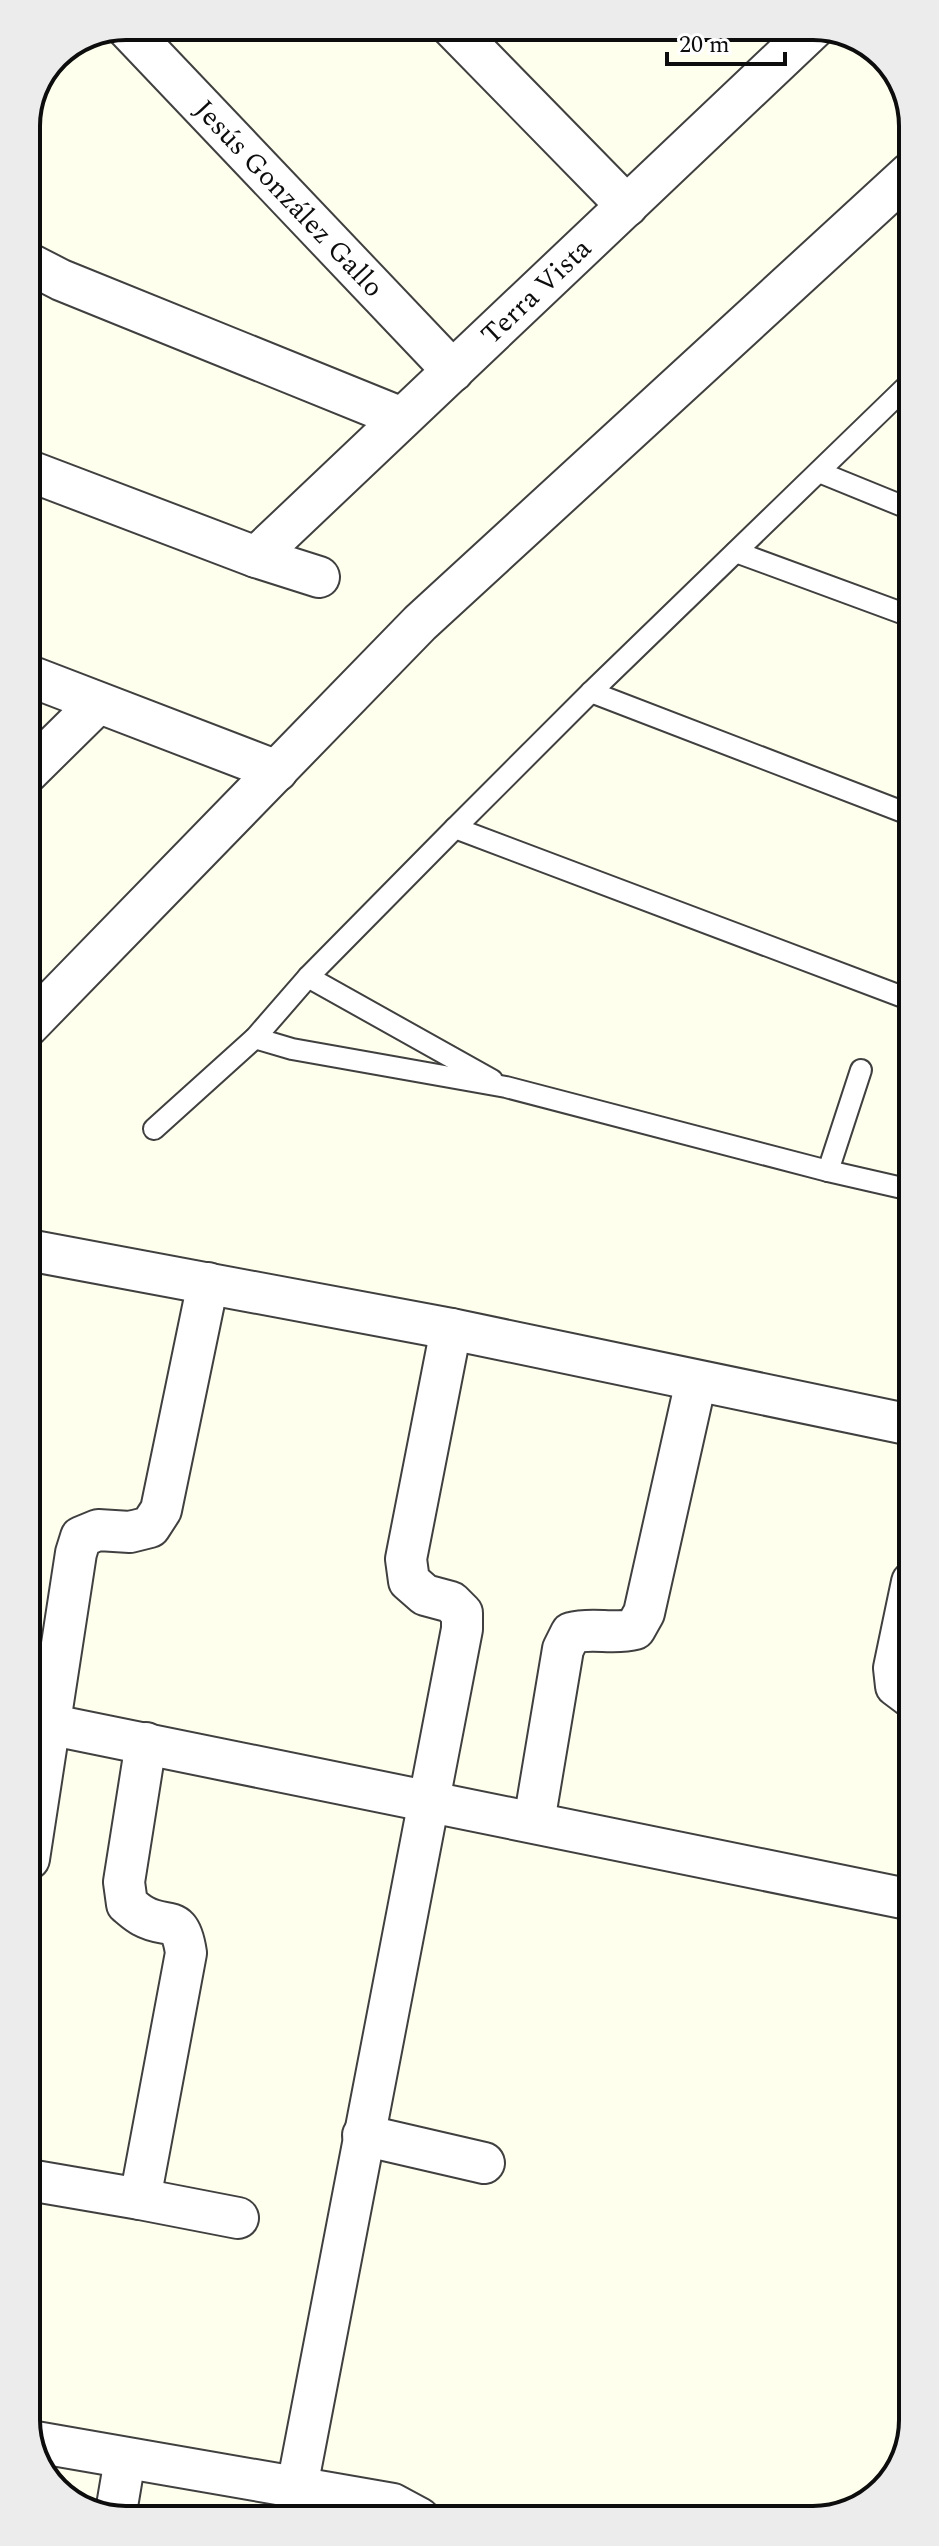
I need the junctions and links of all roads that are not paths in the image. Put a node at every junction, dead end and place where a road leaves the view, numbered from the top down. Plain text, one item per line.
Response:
1 (138, 40) edge
2 (465, 40) edge
3 (801, 40) edge
4 (899, 183) edge
5 (627, 206) junction
6 (40, 269) edge
7 (453, 371) junction
8 (899, 398) edge
9 (402, 418) junction
10 (819, 472) junction
11 (40, 475) edge
12 (899, 505) edge
13 (736, 552) junction
14 (256, 557) junction
15 (319, 577) dead end
16 (899, 612) edge
17 (40, 680) edge
18 (591, 692) junction
19 (98, 703) junction
20 (40, 760) edge
21 (277, 771) junction
22 (899, 810) edge
23 (455, 828) junction
24 (308, 977) junction
25 (899, 995) edge
26 (40, 1014) edge
27 (255, 1038) junction
28 (861, 1070) dead end
29 (506, 1087) junction
30 (154, 1129) dead end
31 (828, 1171) junction
32 (899, 1187) edge
33 (40, 1252) edge
34 (208, 1283) junction
35 (451, 1329) junction
36 (696, 1381) junction
37 (899, 1423) edge
38 (899, 1644) edge
39 (899, 1688) edge
40 (40, 1722) edge
41 (146, 1743) junction
42 (428, 1799) junction
43 (534, 1822) junction
44 (899, 1897) edge
45 (363, 2135) junction
46 (484, 2163) dead end
47 (40, 2182) edge
48 (140, 2199) junction
49 (238, 2218) dead end
50 (44, 2444) edge
51 (125, 2459) junction
52 (297, 2487) junction
53 (117, 2505) edge
54 (397, 2506) edge

1 - 7 street, Jesús González Gallo
2 - 5 street
3 - 5 street, Terra Vista
4 - 21 street
5 - 7 street, Terra Vista
6 - 9 street
7 - 9 street, Terra Vista
8 - 10 lane
9 - 14 street, Terra Vista
10 - 12 lane
10 - 13 lane
11 - 14 street
13 - 16 lane
13 - 18 lane
14 - 15 street
17 - 19 street
18 - 22 lane
18 - 23 lane
19 - 20 street
19 - 21 street
21 - 26 street
23 - 24 lane
23 - 25 lane
24 - 27 lane
24 - 29 lane
27 - 29 lane
27 - 30 lane
28 - 31 lane
29 - 31 lane
31 - 32 lane
33 - 34 street
34 - 35 street
34 - 40 street
35 - 36 street
35 - 42 street
36 - 37 street
36 - 43 street
38 - 39 street
40 - 41 street
41 - 42 street
41 - 48 street
42 - 43 street
42 - 45 street
43 - 44 street
45 - 46 street
45 - 52 street
47 - 48 street
48 - 49 street
50 - 51 street
51 - 52 street
51 - 53 street
52 - 54 street

